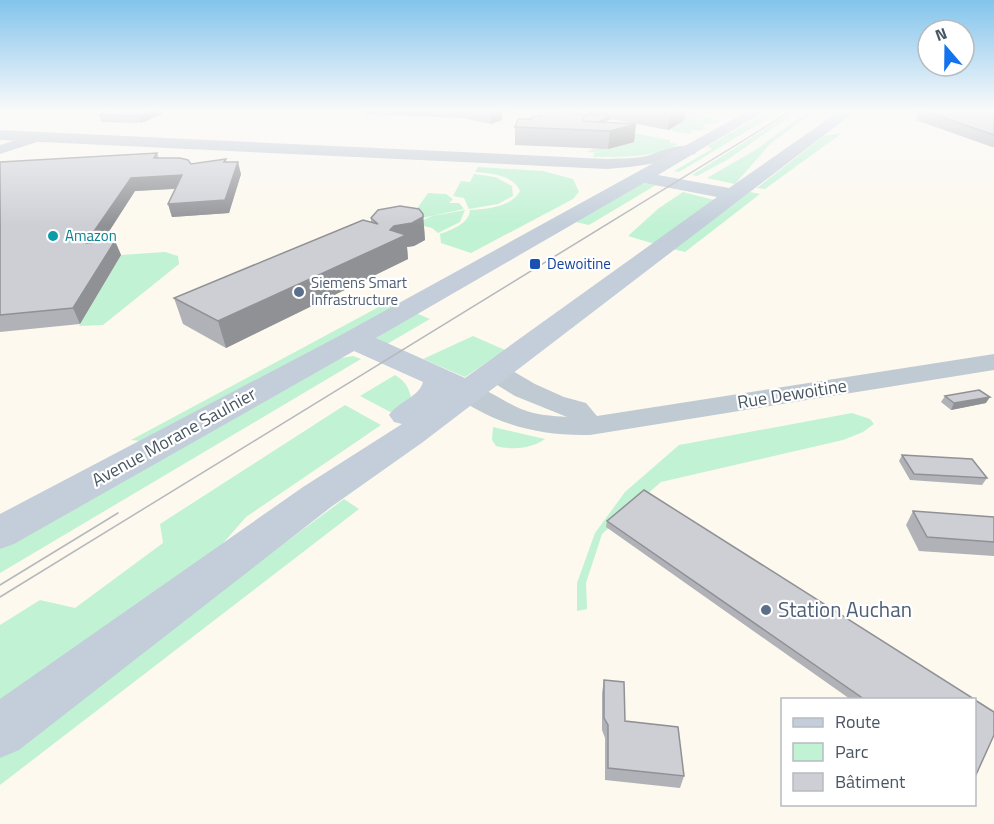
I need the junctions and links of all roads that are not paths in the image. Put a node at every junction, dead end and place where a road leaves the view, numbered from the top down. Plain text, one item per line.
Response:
1 (283, 148) edge
2 (777, 148) edge
3 (796, 148) edge
4 (693, 149) joint
5 (509, 159) junction
6 (771, 166) junction
7 (641, 182) junction
8 (734, 195) junction
9 (349, 342) junction
10 (994, 362) edge
11 (467, 381) junction
12 (9, 522) edge
13 (0, 731) edge

1 - 5 street
2 - 6 main road
3 - 6 main road
4 - 5 street
4 - 7 main road, Avenue Morane Saulnier
5 - 7 street
6 - 8 main road
7 - 8 main road
7 - 9 main road, Avenue Morane Saulnier
8 - 11 main road
9 - 11 main road
9 - 12 main road, Avenue Morane Saulnier
10 - 11 street, Rue Dewoitine
11 - 13 main road

